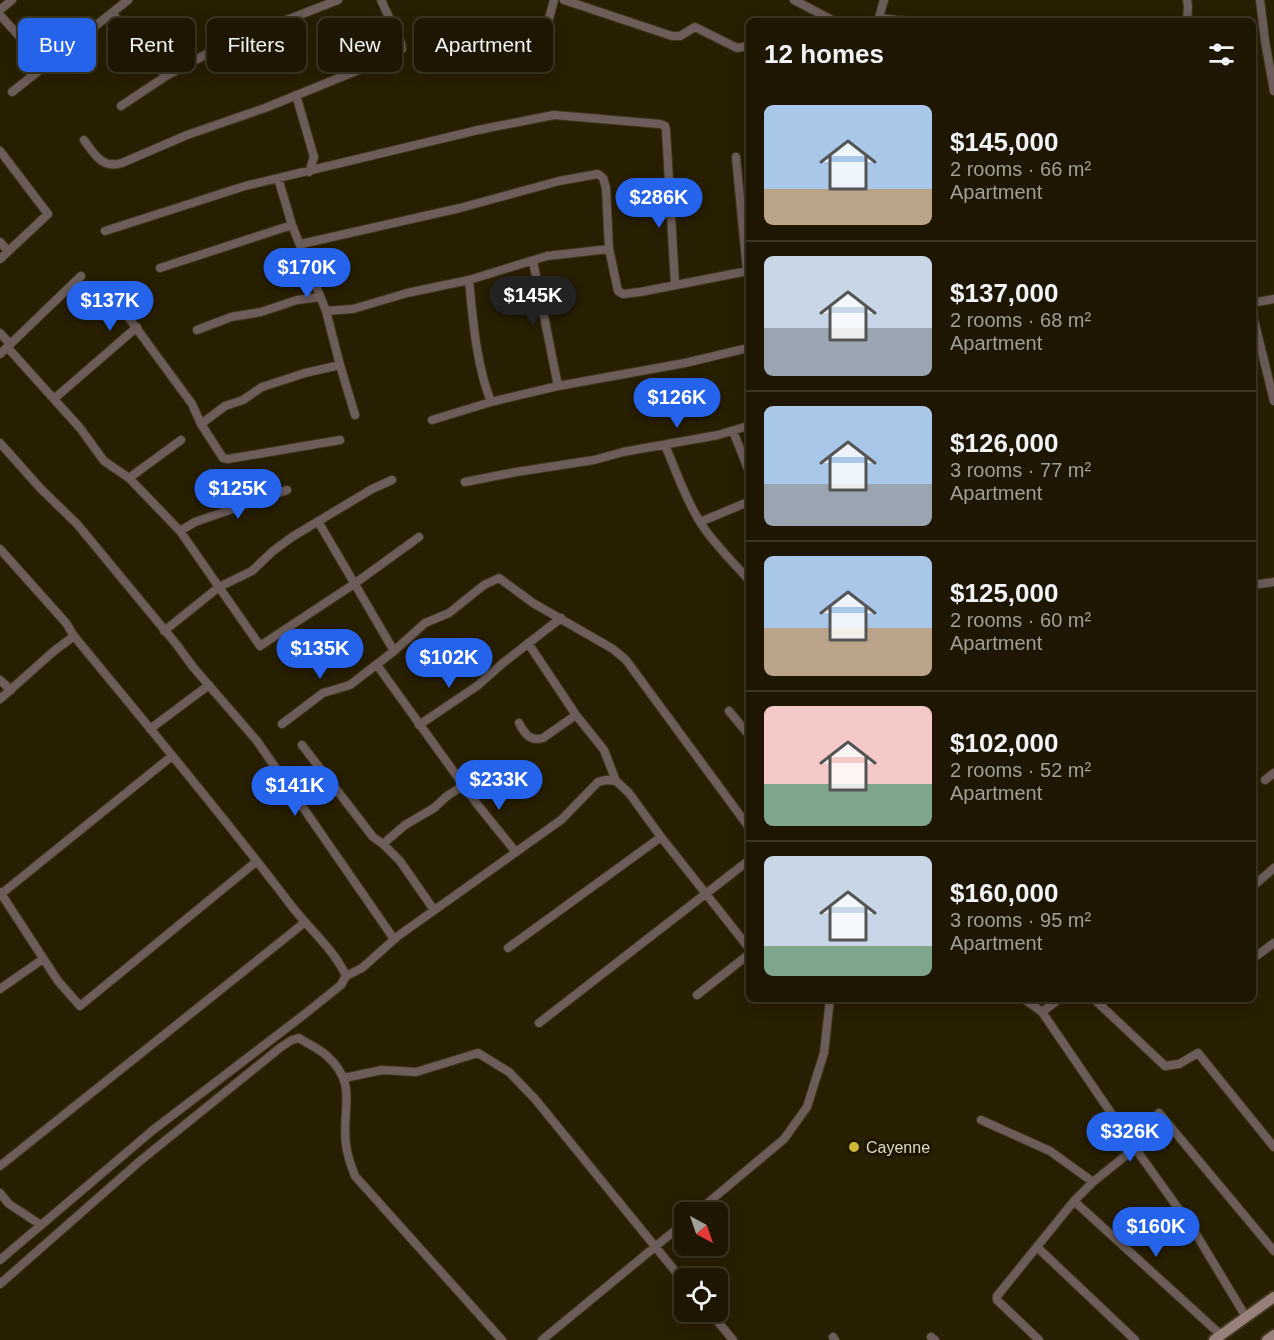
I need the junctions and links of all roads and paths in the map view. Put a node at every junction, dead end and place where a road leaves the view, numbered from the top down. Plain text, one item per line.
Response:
1 (12, 0) edge
2 (128, 0) edge
3 (338, 0) edge
4 (381, 0) edge
5 (554, 0) edge
6 (564, 0) edge
7 (794, 0) edge
8 (884, 0) edge
9 (1187, 0) edge
10 (1260, 0) edge
11 (0, 10) edge
12 (112, 13) junction
13 (0, 15) edge
14 (549, 18) edge
15 (828, 18) edge
16 (880, 18) edge
17 (1187, 18) edge
18 (96, 26) edge
19 (18, 35) edge
20 (746, 46) edge
21 (1271, 58) edge
22 (38, 72) edge
23 (166, 76) junction
24 (1274, 91) edge
25 (12, 92) dead end
26 (296, 95) junction
27 (121, 106) dead end
28 (84, 140) dead end
29 (0, 151) edge
30 (736, 157) dead end
31 (309, 171) junction
32 (278, 178) junction
33 (292, 225) junction
34 (105, 231) dead end
35 (0, 243) edge
36 (301, 244) junction
37 (609, 249) junction
38 (8, 251) junction
39 (746, 252) edge
40 (0, 259) edge
41 (533, 261) junction
42 (160, 268) dead end
43 (746, 271) edge
44 (81, 276) dead end
45 (469, 280) junction
46 (675, 284) junction
47 (112, 295) dead end
48 (320, 297) junction
49 (1274, 299) edge
50 (1256, 302) edge
51 (326, 310) junction
52 (137, 327) junction
53 (1256, 328) edge
54 (197, 330) dead end
55 (0, 333) edge
56 (9, 345) junction
57 (746, 348) edge
58 (0, 354) edge
59 (340, 365) junction
60 (558, 386) junction
61 (54, 398) junction
62 (1274, 401) edge
63 (491, 402) junction
64 (355, 415) dead end
65 (432, 420) dead end
66 (201, 424) junction
67 (746, 427) edge
68 (733, 431) junction
69 (340, 440) dead end
70 (182, 441) dead end
71 (0, 444) edge
72 (665, 445) junction
73 (746, 464) edge
74 (129, 478) junction
75 (392, 480) dead end
76 (465, 482) dead end
77 (287, 490) dead end
78 (746, 503) edge
79 (700, 522) junction
80 (318, 523) junction
81 (180, 531) junction
82 (419, 537) dead end
83 (0, 549) edge
84 (746, 577) edge
85 (1274, 582) edge
86 (354, 584) junction
87 (1256, 584) edge
88 (219, 587) junction
89 (561, 618) junction
90 (164, 631) junction
91 (75, 636) junction
92 (528, 643) junction
93 (394, 651) junction
94 (377, 665) junction
95 (0, 680) edge
96 (209, 685) junction
97 (11, 690) junction
98 (0, 699) edge
99 (729, 711) dead end
100 (576, 715) junction
101 (519, 723) dead end
102 (282, 724) dead end
103 (419, 724) junction
104 (150, 729) junction
105 (746, 732) edge
106 (302, 745) dead end
107 (172, 756) junction
108 (1274, 773) edge
109 (1265, 780) dead end
110 (616, 781) junction
111 (464, 785) junction
112 (746, 823) edge
113 (661, 837) junction
114 (383, 844) junction
115 (515, 851) junction
116 (257, 861) junction
117 (746, 863) edge
118 (1274, 868) edge
119 (1256, 884) edge
120 (1, 893) edge
121 (707, 893) junction
122 (434, 910) junction
123 (304, 923) junction
124 (394, 939) junction
125 (1274, 943) edge
126 (746, 944) edge
127 (508, 948) dead end
128 (1256, 956) edge
129 (746, 957) edge
130 (43, 958) junction
131 (346, 976) junction
132 (0, 989) edge
133 (698, 995) dead end
134 (830, 1002) edge
135 (1028, 1002) edge
136 (1055, 1002) edge
137 (1097, 1002) edge
138 (1042, 1012) junction
139 (539, 1023) dead end
140 (344, 1078) junction
141 (1159, 1113) dead end
142 (981, 1120) dead end
143 (1274, 1147) edge
144 (1135, 1148) junction
145 (0, 1166) edge
146 (1093, 1182) junction
147 (0, 1193) edge
148 (1074, 1200) junction
149 (709, 1202) edge
150 (41, 1225) junction
151 (674, 1231) edge
152 (655, 1247) junction
153 (1038, 1247) junction
154 (1274, 1251) edge
155 (0, 1260) edge
156 (674, 1270) edge
157 (0, 1284) edge
158 (1274, 1297) edge
159 (1246, 1317) junction
160 (718, 1322) edge
161 (1274, 1335) edge
162 (1217, 1337) edge
163 (502, 1340) edge
164 (542, 1340) edge
165 (733, 1340) edge
166 (1039, 1340) edge
167 (1135, 1340) edge
168 (1267, 1340) edge

1 - 11 street
2 - 12 street
3 - 23 street
4 - 26 street
5 - 14 street
6 - 20 street
7 - 15 street
8 - 16 street
9 - 17 street
10 - 21 street
12 - 18 street
12 - 23 street
13 - 19 street
21 - 24 street
22 - 25 street
23 - 27 street
26 - 28 street
26 - 31 street
29 - 38 street
30 - 39 street
31 - 32 street
31 - 46 street
32 - 33 street
32 - 34 street
33 - 36 street
33 - 42 street
35 - 38 street
36 - 37 street
36 - 48 street
37 - 41 street
37 - 46 street
38 - 40 street
41 - 45 street
41 - 60 street
43 - 46 street
44 - 56 street
45 - 51 street
45 - 63 street
47 - 52 street
48 - 51 street
48 - 54 street
49 - 50 street
51 - 59 street
52 - 61 street
52 - 66 street
53 - 62 street
55 - 56 street
56 - 58 street
56 - 61 street
57 - 60 street
59 - 64 street
59 - 66 street
60 - 63 street
61 - 74 street
63 - 65 street
66 - 69 street
67 - 68 street
68 - 72 street
68 - 73 street
70 - 74 street
71 - 90 street
72 - 76 street
72 - 79 street
74 - 81 street
75 - 80 street
77 - 81 street
78 - 79 street
79 - 84 street
80 - 86 street
80 - 88 street
81 - 88 street
82 - 86 street
83 - 91 street
85 - 87 street
86 - 88 street
86 - 93 street
88 - 90 street
89 - 92 street
89 - 93 street
89 - 112 street
90 - 96 street
91 - 97 street
91 - 104 street
92 - 100 street
92 - 103 street
93 - 94 street
94 - 102 street
94 - 103 street
95 - 97 street
96 - 104 street
96 - 124 street
97 - 98 street
99 - 105 street
100 - 101 street
100 - 110 street
103 - 111 street
104 - 107 street
106 - 114 street
107 - 116 street
107 - 120 street
108 - 109 street
110 - 113 street
110 - 115 street
111 - 114 street
111 - 115 street
113 - 121 street
113 - 127 street
114 - 122 street
115 - 122 street
116 - 123 street
116 - 130 street
117 - 121 street
118 - 119 street
120 - 130 street
121 - 126 street
121 - 139 street
122 - 124 street
123 - 131 street
123 - 145 street
124 - 131 street
125 - 128 street
129 - 133 street
130 - 132 street
131 - 150 street
134 - 149 street
135 - 138 street
136 - 138 street
137 - 143 street
138 - 144 street
140 - 152 street
140 - 157 street
140 - 163 street
141 - 154 street
142 - 146 street
144 - 146 street
144 - 159 street
146 - 148 street
147 - 150 street
148 - 153 street
148 - 162 street
150 - 155 street
151 - 152 street
152 - 156 street
152 - 164 street
153 - 166 street
153 - 167 street
158 - 159 street
159 - 162 street
160 - 165 street
161 - 168 street

